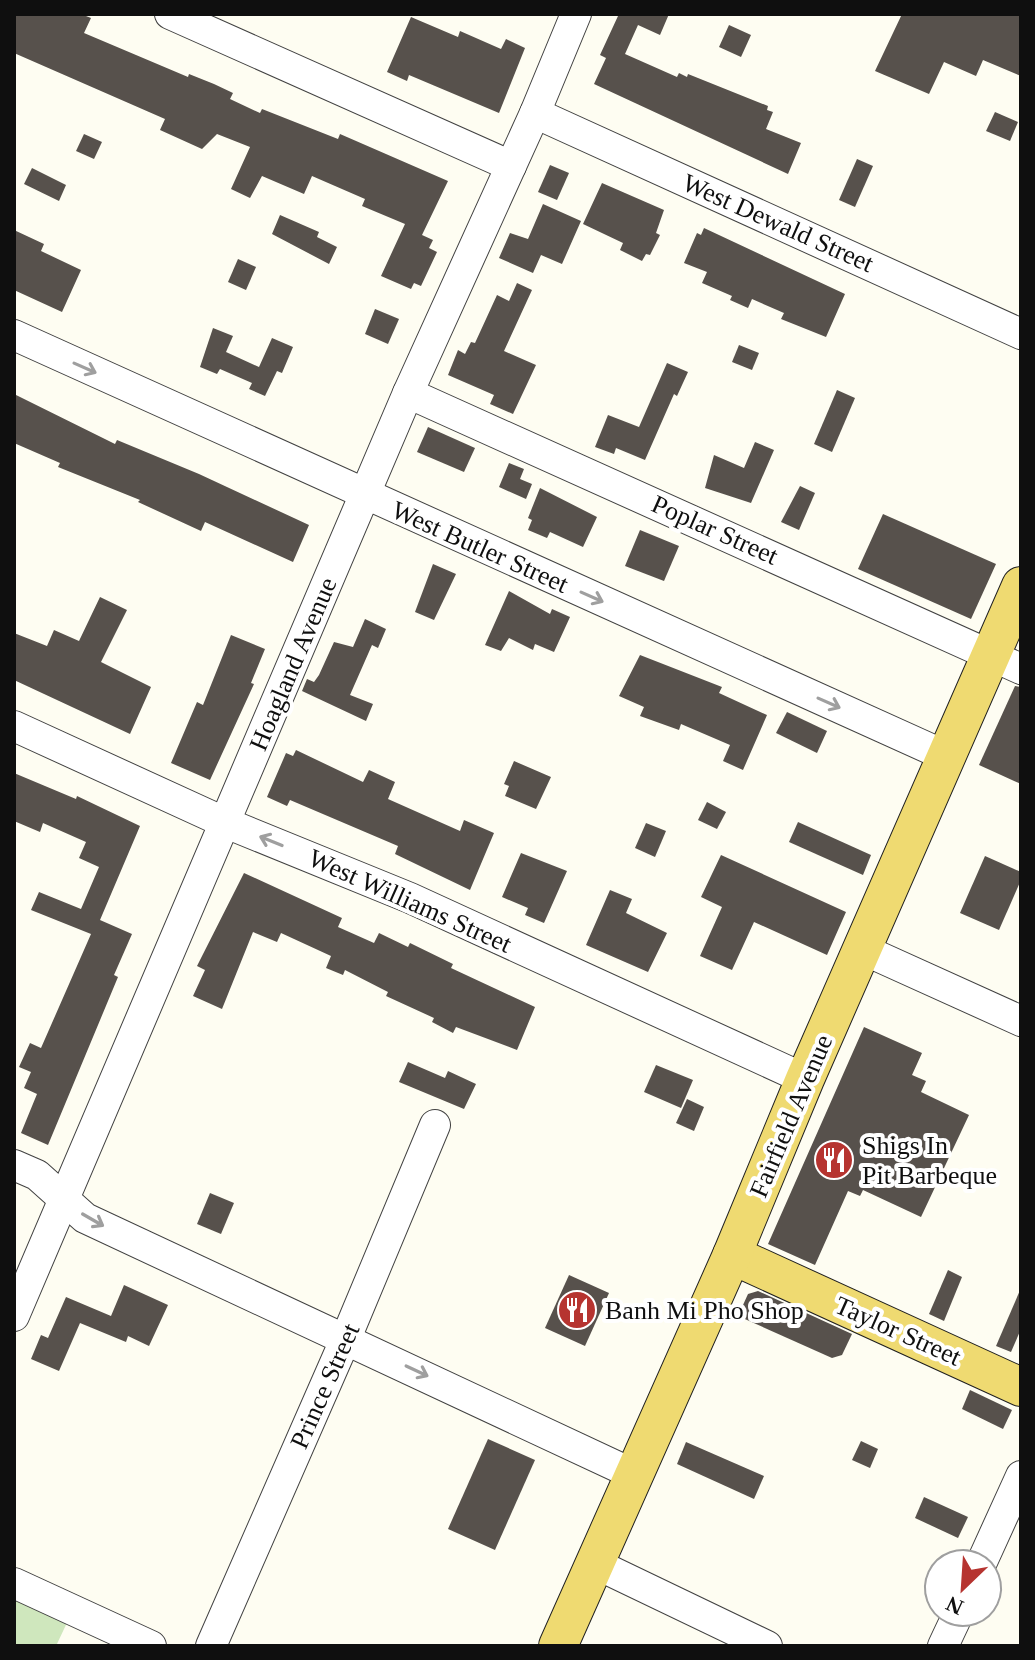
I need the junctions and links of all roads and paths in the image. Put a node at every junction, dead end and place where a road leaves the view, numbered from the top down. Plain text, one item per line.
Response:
1 (170, 14) edge
2 (576, 14) edge
3 (535, 113) junction
4 (511, 166) junction
5 (1021, 334) edge
6 (14, 335) edge
7 (408, 393) junction
8 (364, 495) junction
9 (1021, 586) edge
10 (1006, 662) edge
11 (14, 726) edge
12 (946, 756) junction
13 (226, 823) junction
14 (864, 950) junction
15 (1021, 1021) edge
16 (805, 1079) junction
17 (435, 1125) dead end
18 (14, 1165) edge
19 (64, 1196) junction
20 (732, 1255) junction
21 (14, 1316) edge
22 (346, 1338) junction
23 (1021, 1387) edge
24 (633, 1474) junction
25 (1021, 1476) edge
26 (988, 1548) edge
27 (594, 1563) junction
28 (14, 1583) edge
29 (151, 1646) edge
30 (211, 1646) edge
31 (558, 1646) edge
32 (767, 1646) edge

1 - 4 street
2 - 3 street, Hoagland Avenue
3 - 4 street, Hoagland Avenue
3 - 5 street, West Dewald Street
4 - 7 street, Hoagland Avenue
6 -> 8 street, West Butler Street
7 - 8 street, Hoagland Avenue
7 - 10 street, Poplar Street
8 -> 12 street, West Butler Street
8 - 13 street, Hoagland Avenue
9 - 10 main road, Fairfield Avenue
10 - 12 main road, Fairfield Avenue
11 - 13 street, West Williams Street
12 - 14 main road, Fairfield Avenue
16 -> 13 street, West Williams Street
13 - 19 street, Hoagland Avenue
14 - 15 street
14 - 16 main road, Fairfield Avenue
16 - 20 main road, Fairfield Avenue
17 - 22 street, Prince Street
18 - 19 street
19 - 21 street, Hoagland Avenue
19 -> 22 street
20 - 23 main road, Taylor Street
20 - 24 main road, Fairfield Avenue
22 -> 24 street
22 - 30 street, Prince Street
24 - 27 main road, Fairfield Avenue
25 - 26 street
27 - 31 main road, Fairfield Avenue
27 - 32 street
28 - 29 street

